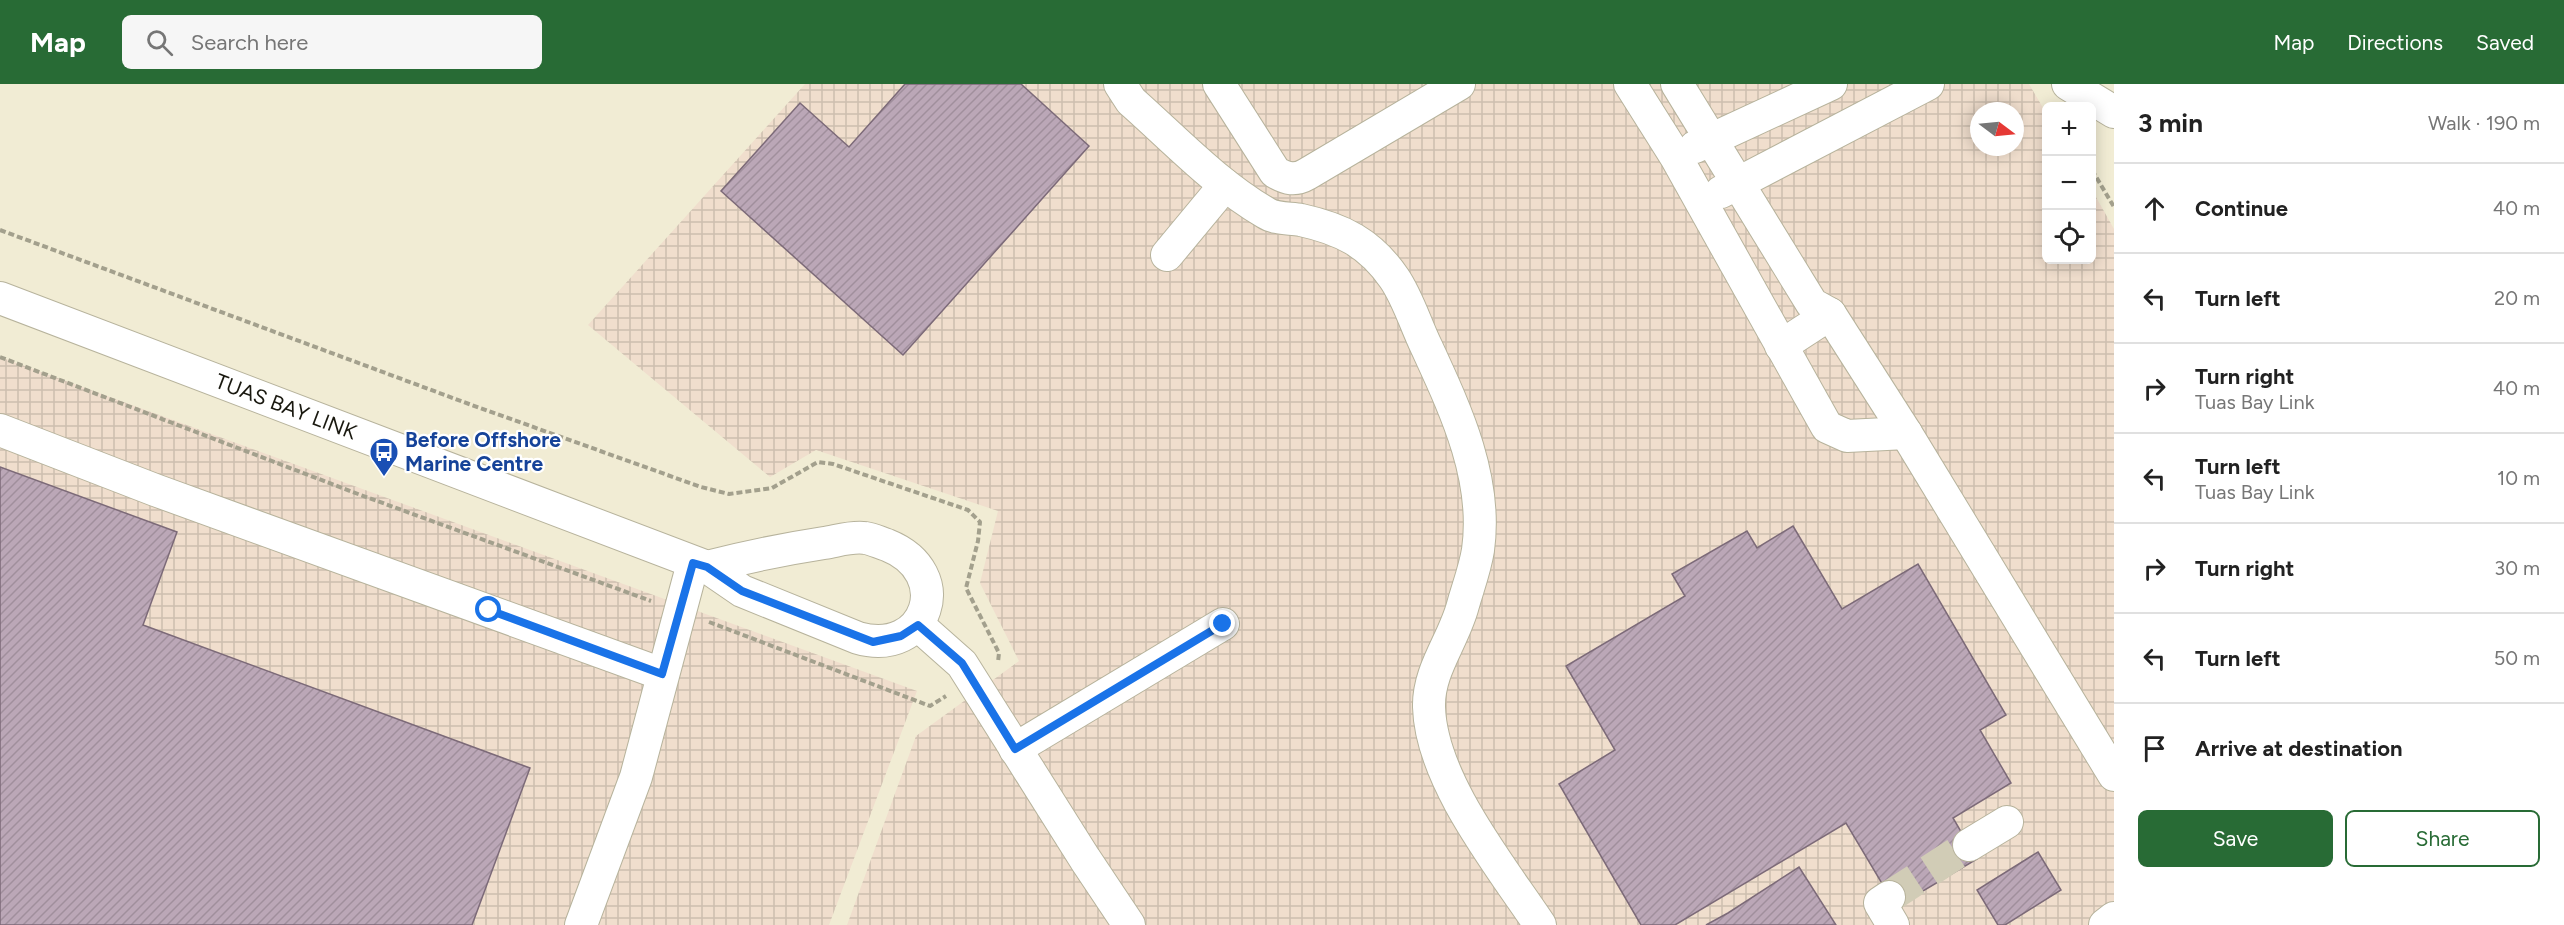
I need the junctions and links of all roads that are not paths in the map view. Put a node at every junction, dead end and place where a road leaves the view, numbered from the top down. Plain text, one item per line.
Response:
1 (1120, 84) edge
2 (1219, 84) edge
3 (1459, 84) edge
4 (1630, 84) edge
5 (1677, 84) edge
6 (1831, 84) edge
7 (1928, 84) edge
8 (2068, 84) edge
9 (2105, 84) edge
10 (2114, 101) edge
11 (2114, 112) edge
12 (1712, 137) junction
13 (1676, 157) junction
14 (1738, 183) junction
15 (1225, 185) junction
16 (1702, 203) junction
17 (1167, 255) dead end
18 (0, 298) edge
19 (1830, 314) junction
20 (1781, 346) junction
21 (0, 430) edge
22 (1906, 433) junction
23 (700, 565) junction
24 (1223, 624) dead end
25 (918, 625) junction
26 (662, 674) junction
27 (1015, 749) junction
28 (2114, 775) edge
29 (2007, 822) dead end
30 (1969, 845) tunnel mouth
31 (2114, 918) edge
32 (581, 925) edge
33 (1129, 925) edge
34 (1540, 925) edge
35 (2105, 925) edge

1 - 15 street
2 - 3 street
4 - 13 street
5 - 12 street
6 - 12 street
7 - 14 street
8 - 11 street
9 - 10 street
12 - 13 street
12 - 14 street
13 - 16 street
14 - 16 street
14 - 19 street
15 - 17 street
15 - 34 street
16 - 20 street
18 - 23 street, TUAS BAY LINK
19 - 20 street
19 - 22 street
20 - 22 street
21 - 26 street
22 - 28 street
23 - 25 street, TUAS BAY LINK
23 - 25 street
23 - 26 street
24 - 27 street
25 - 27 street
26 - 32 street
27 - 33 street
29 - 30 street
31 - 35 street

